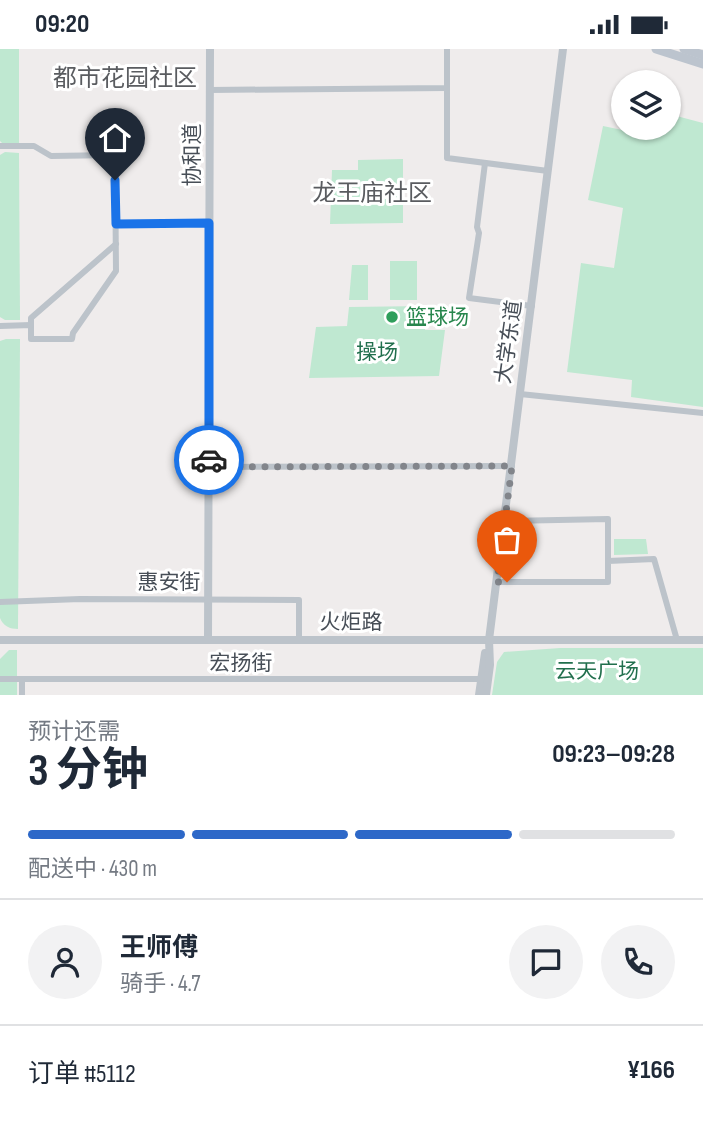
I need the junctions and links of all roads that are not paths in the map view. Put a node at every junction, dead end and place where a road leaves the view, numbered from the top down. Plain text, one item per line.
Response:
1 (210, 49) edge
2 (447, 49) edge
3 (563, 49) edge
4 (656, 49) edge
5 (684, 49) edge
6 (703, 55) edge
7 (703, 64) edge
8 (447, 88) junction
9 (210, 90) junction
10 (0, 146) edge
11 (485, 163) junction
12 (548, 171) junction
13 (209, 223) junction
14 (116, 224) junction
15 (116, 244) junction
16 (531, 306) junction
17 (31, 325) junction
18 (0, 326) edge
19 (520, 394) junction
20 (703, 412) edge
21 (512, 466) junction
22 (209, 467) junction
23 (505, 520) junction
24 (608, 561) junction
25 (497, 582) junction
26 (209, 599) junction
27 (0, 602) edge
28 (0, 640) edge
29 (208, 640) junction
30 (299, 640) junction
31 (489, 640) junction
32 (677, 640) junction
33 (703, 640) edge
34 (0, 679) edge
35 (481, 679) junction
36 (22, 680) junction
37 (22, 695) edge
38 (480, 695) edge
39 (486, 695) edge

1 - 9 street, 协和道
2 - 8 street
3 - 12 street, 大学东道
4 - 7 main road
5 - 6 main road
8 - 9 street
8 - 11 street
9 - 13 street, 协和道
10 - 14 street
11 - 12 street
11 - 16 street
12 - 16 street, 大学东道
13 - 14 street
13 - 22 street, 协和道
14 - 15 street
15 - 17 street
15 - 17 street
16 - 19 street, 大学东道
17 - 18 street
19 - 20 street
19 - 21 street, 大学东道
21 - 22 street
21 - 23 street, 大学东道
22 - 26 street, 协和道
23 - 24 street
23 - 25 street, 大学东道
24 - 25 street
24 - 32 street
25 - 31 street, 大学东道
26 - 27 street, 惠安街
26 - 29 street, 协和道
26 - 30 street, 惠安街
28 - 29 street, 火炬路
29 - 30 street, 火炬路
30 - 31 street, 火炬路
31 - 32 street, 火炬路
31 - 35 street, 大学东道
31 - 39 street, 大学东道
32 - 33 street, 火炬路
34 - 36 street, 宏扬街
35 - 36 street, 宏扬街
35 - 38 street, 大学东道
36 - 37 street

